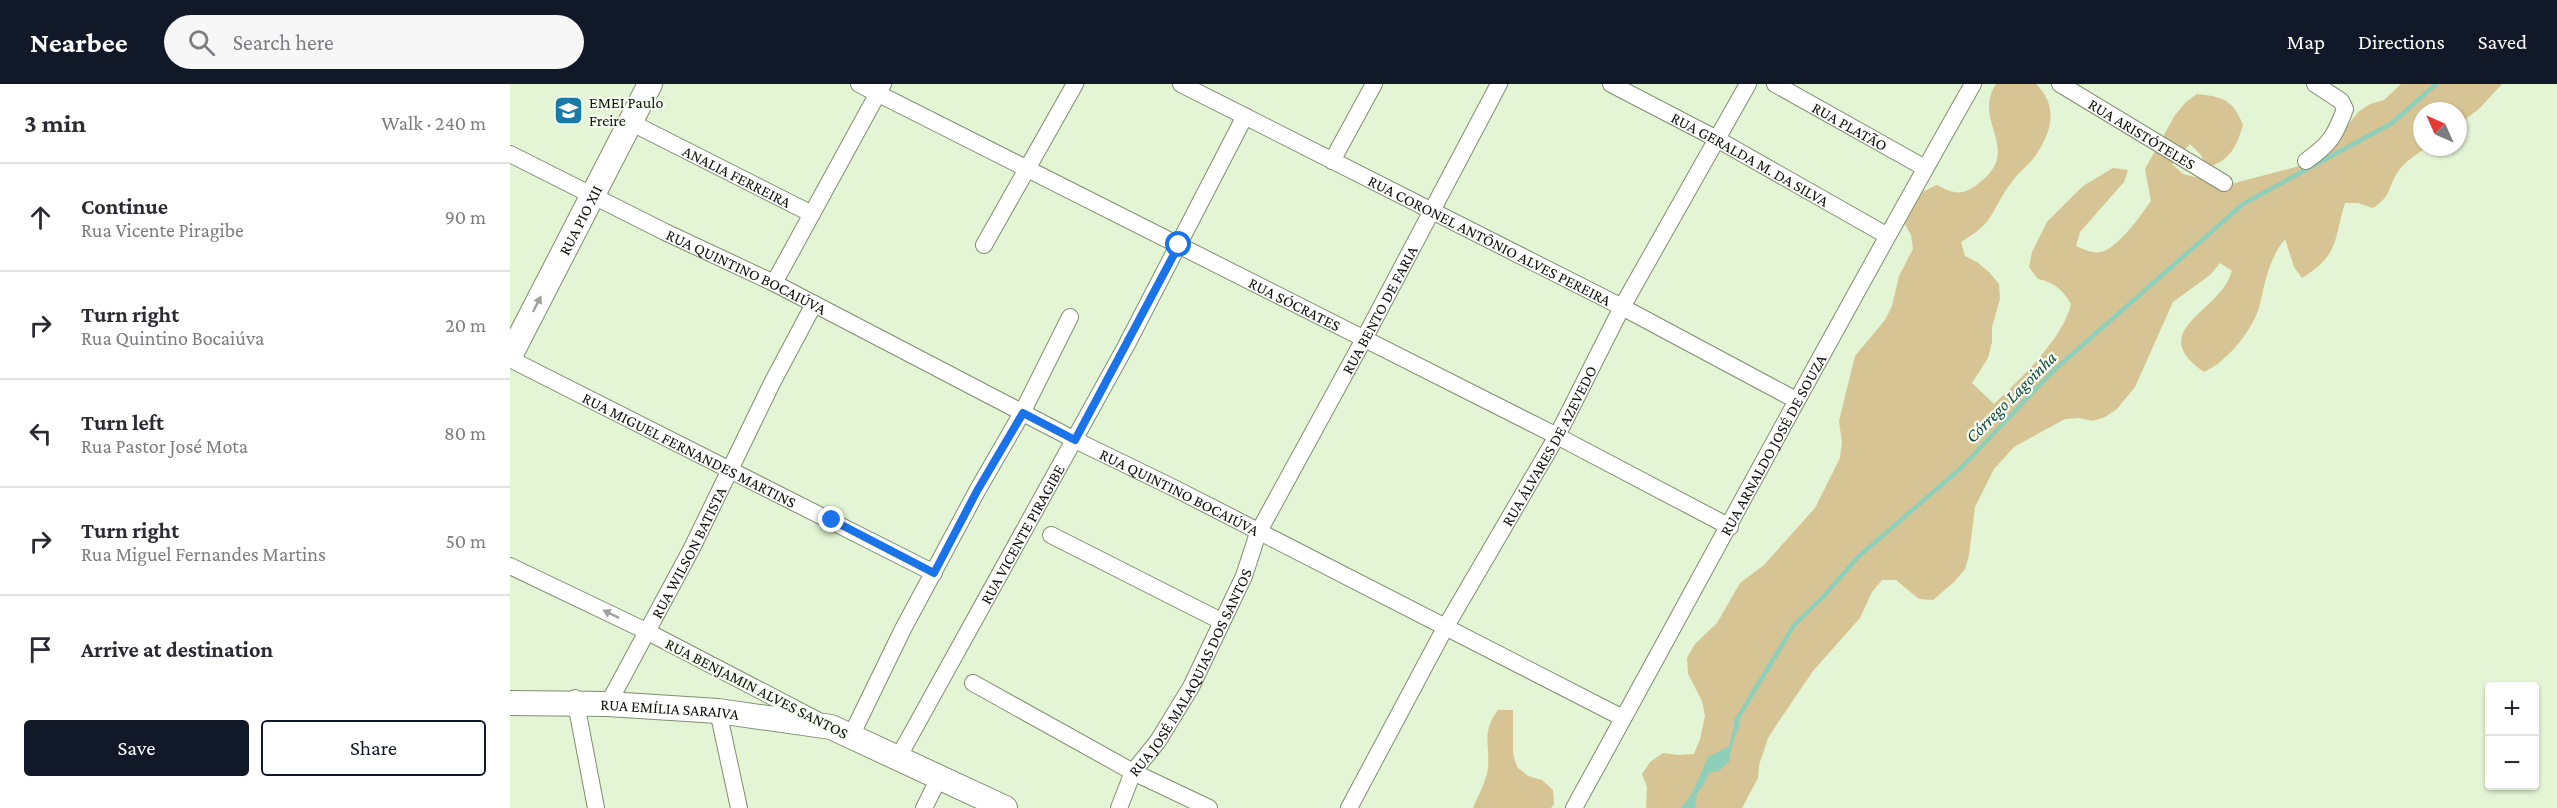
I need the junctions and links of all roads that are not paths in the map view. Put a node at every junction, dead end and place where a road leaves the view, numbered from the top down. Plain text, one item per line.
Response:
1 (650, 84) edge
2 (859, 84) edge
3 (1075, 84) edge
4 (1374, 84) edge
5 (1499, 84) edge
6 (1611, 84) edge
7 (1748, 84) edge
8 (1775, 84) edge
9 (1973, 84) edge
10 (2060, 84) edge
11 (2314, 84) edge
12 (1184, 85) edge
13 (880, 89) edge
14 (1245, 117) junction
15 (630, 122) junction
16 (1715, 138) junction
17 (510, 154) edge
18 (1332, 161) junction
19 (2306, 161) dead end
20 (1026, 168) junction
21 (1925, 168) junction
22 (2224, 183) dead end
23 (591, 196) junction
24 (1432, 210) junction
25 (812, 214) junction
26 (1886, 235) junction
27 (984, 245) dead end
28 (1179, 245) junction
29 (774, 283) junction
30 (814, 304) junction
31 (1622, 307) junction
32 (1071, 317) dead end
33 (1364, 339) junction
34 (510, 358) edge
35 (1796, 400) junction
36 (1023, 413) junction
37 (1557, 436) junction
38 (1075, 440) junction
39 (731, 470) junction
40 (1730, 526) junction
41 (1258, 533) junction
42 (1051, 535) dead end
43 (510, 566) edge
44 (934, 573) junction
45 (1221, 621) junction
46 (1445, 628) junction
47 (646, 631) junction
48 (973, 683) dead end
49 (510, 693) edge
50 (575, 701) junction
51 (510, 703) edge
52 (608, 704) junction
53 (718, 711) junction
54 (1623, 718) junction
55 (841, 732) junction
56 (898, 758) junction
57 (1133, 772) junction
58 (940, 776) junction
59 (596, 808) edge
60 (739, 808) edge
61 (924, 808) edge
62 (1005, 808) edge
63 (1119, 808) edge
64 (1209, 808) edge
65 (1349, 808) edge
66 (1574, 808) edge

1 - 15 main road, RUA PIO XII
2 - 13 street, RUA SÓCRATES
3 - 20 street
4 - 18 street
5 - 24 street, RUA BENTO DE FARIA
6 - 16 street, RUA GERALDA M. DA SILVA
7 - 16 street, RUA ÁLVARES DE AZEVEDO
8 - 21 street, RUA PLATÃO
9 - 21 street, RUA ARNALDO JOSÉ DE SOUZA
10 - 22 street, RUA ARISTÓTELES
11 - 19 street
12 - 14 street, RUA CORONEL ANTÔNIO ALVES PEREIRA
13 - 20 street, RUA SÓCRATES
13 - 25 street
14 - 18 street, RUA CORONEL ANTÔNIO ALVES PEREIRA
14 - 28 street, RUA VICENTE PIRAGIBE
15 - 23 main road, RUA PIO XII
15 - 25 street, ANALIA FERREIRA
16 - 26 street, RUA GERALDA M. DA SILVA
16 - 31 street, RUA ÁLVARES DE AZEVEDO
17 - 23 street, RUA QUINTINO BOCAIÚVA
18 - 24 street, RUA CORONEL ANTÔNIO ALVES PEREIRA
20 - 27 street
20 - 28 street, RUA SÓCRATES
21 - 26 street, RUA ARNALDO JOSÉ DE SOUZA
23 - 29 street, RUA QUINTINO BOCAIÚVA
34 -> 23 main road, RUA PIO XII
24 - 31 street, RUA CORONEL ANTÔNIO ALVES PEREIRA
24 - 33 street, RUA BENTO DE FARIA
25 - 29 street
26 - 35 street, RUA ARNALDO JOSÉ DE SOUZA
28 - 33 street, RUA SÓCRATES
28 - 38 street, RUA VICENTE PIRAGIBE
29 - 30 street, RUA QUINTINO BOCAIÚVA
30 - 36 street, RUA QUINTINO BOCAIÚVA
30 - 39 street, RUA WILSON BATISTA
31 - 35 street, RUA CORONEL ANTÔNIO ALVES PEREIRA
31 - 37 street, RUA ÁLVARES DE AZEVEDO
32 - 36 street
33 - 37 street, RUA SÓCRATES
33 - 41 street, RUA BENTO DE FARIA
34 - 39 street, RUA MIGUEL FERNANDES MARTINS
35 - 40 street, RUA ARNALDO JOSÉ DE SOUZA
36 - 38 street, RUA QUINTINO BOCAIÚVA
36 - 44 street
37 - 40 street, RUA SÓCRATES
37 - 46 street, RUA ÁLVARES DE AZEVEDO
38 - 41 street, RUA QUINTINO BOCAIÚVA
38 - 56 street, RUA VICENTE PIRAGIBE
39 - 44 street, RUA MIGUEL FERNANDES MARTINS
39 - 47 street, RUA WILSON BATISTA
40 - 54 street, RUA ARNALDO JOSÉ DE SOUZA
41 - 45 street, RUA JOSÉ MALAQUIAS DOS SANTOS
41 - 46 street, RUA QUINTINO BOCAIÚVA
42 - 45 street
47 -> 43 street, RUA BENJAMIN ALVES SANTOS
44 - 55 street
45 - 57 street, RUA JOSÉ MALAQUIAS DOS SANTOS
46 - 54 street, RUA QUINTINO BOCAIÚVA
46 - 65 street, RUA ÁLVARES DE AZEVEDO
47 - 52 street, RUA WILSON BATISTA
47 - 55 street, RUA BENJAMIN ALVES SANTOS
48 - 57 street
49 - 50 street
50 - 51 main road, RUA EMÍLIA SARAIVA
50 - 52 main road, RUA EMÍLIA SARAIVA
50 - 59 street
52 - 53 main road, RUA EMÍLIA SARAIVA
53 - 55 main road, RUA EMÍLIA SARAIVA
53 - 60 street
54 - 66 street, RUA ARNALDO JOSÉ DE SOUZA
55 - 56 main road, RUA BENJAMIN ALVES SANTOS
56 - 58 main road, RUA BENJAMIN ALVES SANTOS
57 - 63 street, RUA JOSÉ MALAQUIAS DOS SANTOS
57 - 64 street
58 - 61 street
58 - 62 main road, RUA BENJAMIN ALVES SANTOS

